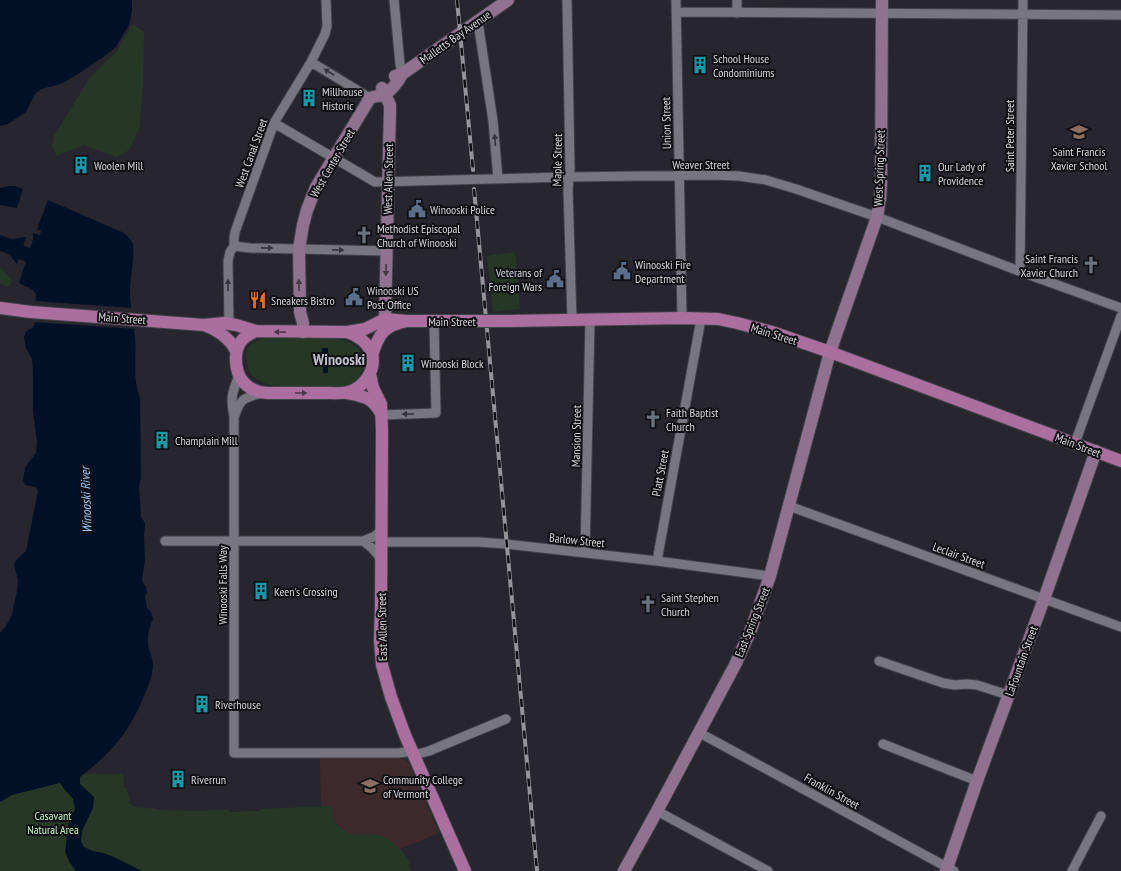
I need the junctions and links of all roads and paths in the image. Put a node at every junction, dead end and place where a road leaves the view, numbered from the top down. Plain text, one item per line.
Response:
1 (326, 0) edge
2 (394, 0) edge
3 (508, 0) edge
4 (568, 0) edge
5 (676, 0) edge
6 (737, 0) edge
7 (882, 0) edge
8 (1022, 0) edge
9 (676, 12) junction
10 (737, 13) junction
11 (882, 14) junction
12 (1022, 15) junction
13 (1121, 15) edge
14 (478, 22) junction
15 (311, 62) junction
16 (402, 74) junction
17 (378, 94) junction
18 (274, 123) junction
19 (334, 158) junction
20 (569, 176) junction
21 (679, 176) junction
22 (498, 179) junction
23 (388, 182) junction
24 (876, 217) junction
25 (234, 246) junction
26 (299, 249) junction
27 (387, 251) junction
28 (1020, 271) junction
29 (1121, 308) edge
30 (6, 309) edge
31 (1121, 316) edge
32 (682, 318) junction
33 (700, 318) junction
34 (385, 319) junction
35 (572, 320) junction
36 (590, 320) junction
37 (406, 321) junction
38 (434, 321) junction
39 (228, 324) junction
40 (204, 325) junction
41 (303, 328) junction
42 (256, 331) junction
43 (347, 332) junction
44 (236, 351) junction
45 (830, 352) junction
46 (372, 355) junction
47 (370, 374) junction
48 (238, 375) junction
49 (262, 393) junction
50 (347, 393) junction
51 (381, 414) junction
52 (234, 417) junction
53 (1075, 443) junction
54 (1096, 451) junction
55 (1121, 461) edge
56 (789, 506) junction
57 (382, 536) junction
58 (165, 541) dead end
59 (234, 541) junction
60 (362, 541) junction
61 (585, 553) junction
62 (382, 560) junction
63 (656, 561) junction
64 (770, 576) junction
65 (1044, 599) junction
66 (1121, 627) edge
67 (879, 661) dead end
68 (1008, 695) junction
69 (506, 719) dead end
70 (698, 732) junction
71 (883, 744) dead end
72 (413, 753) junction
73 (977, 781) junction
74 (657, 811) junction
75 (1101, 816) dead end
76 (949, 870) edge
77 (465, 871) edge
78 (624, 871) edge
79 (768, 871) edge
80 (1072, 871) edge

1 - 15 street, West Canal Street
2 - 16 street
3 - 14 street, Malletts Bay Avenue
4 - 20 street, Maple Street
5 - 9 street, Union Street
6 - 10 street
7 - 11 street, West Spring Street
8 - 12 street, Saint Peter Street
9 - 10 street
9 - 21 street, Union Street
10 - 11 street
11 - 12 street
11 - 24 street, West Spring Street
12 - 13 street
12 - 28 street, Saint Peter Street
14 - 16 street, Malletts Bay Avenue
22 -> 14 street
17 -> 15 street
15 - 18 street, West Canal Street
16 - 17 street, Malletts Bay Avenue
17 - 19 street, West Center Street
17 - 23 street, West Allen Street
18 - 19 street, Weaver Street
18 - 25 street, West Canal Street
19 - 23 street, Weaver Street
19 - 26 street, West Center Street
20 - 21 street, Weaver Street
20 - 22 street, Weaver Street
20 - 35 street, Maple Street
21 - 24 street, Weaver Street
21 - 32 street, Union Street
22 - 23 street, Weaver Street
23 - 27 street, West Allen Street
24 - 28 street, Weaver Street
24 - 45 street, West Spring Street
25 -> 26 street
39 -> 25 street, West Canal Street
26 -> 27 street
41 -> 26 street, West Center Street
27 -> 34 street, West Allen Street
28 - 29 street, Weaver Street
30 - 40 main road, Main Street
31 - 53 street
32 - 33 main road, Main Street
32 - 36 main road, Main Street
33 - 45 main road, Main Street
33 - 63 street, Platt Street
34 - 37 main road, Main Street
34 - 43 main road, Main Street
35 - 36 main road, Main Street
35 - 38 main road, Main Street, bridge
36 - 61 street, Mansion Street
37 - 38 main road, Main Street
37 - 46 main road, Main Street
38 -> 51 street
39 - 40 main road, Main Street
39 - 42 main road, Main Street
40 - 44 main road, Main Street
41 -> 42 main road, Main Street
41 - 43 main road, Main Street
42 - 44 main road
43 - 46 main road
44 - 48 main road
45 - 53 main road, Main Street
45 - 56 street, East Spring Street
46 - 47 main road, Main Street
47 - 50 main road
47 - 51 main road, East Allen Street
48 - 49 main road
48 - 52 street, Winooski Falls Way
49 -> 50 main road
49 - 52 street, Winooski Falls Way
50 - 51 main road
51 - 57 main road, East Allen Street
52 - 59 street, Winooski Falls Way
53 - 54 main road, Main Street
54 - 55 main road, Main Street
54 - 65 street, LaFountain Street
56 - 64 street, East Spring Street
56 - 65 street, Leclair Street
57 - 60 street
57 - 61 street, Barlow Street
57 - 62 main road, East Allen Street
58 - 59 street
59 - 60 street
59 - 72 street, Winooski Falls Way
60 - 62 street
61 - 63 street, Barlow Street
62 - 72 main road, East Allen Street
63 - 64 street, Barlow Street
64 - 70 street, East Spring Street
65 - 66 street, Leclair Street
65 - 68 street, LaFountain Street
67 - 68 street
68 - 73 street, LaFountain Street
69 - 72 street
70 - 74 street, East Spring Street
70 - 76 street, Franklin Street
71 - 73 street
72 - 77 main road, East Allen Street
73 - 76 street, LaFountain Street
74 - 78 street, East Spring Street
74 - 79 street
75 - 80 street

